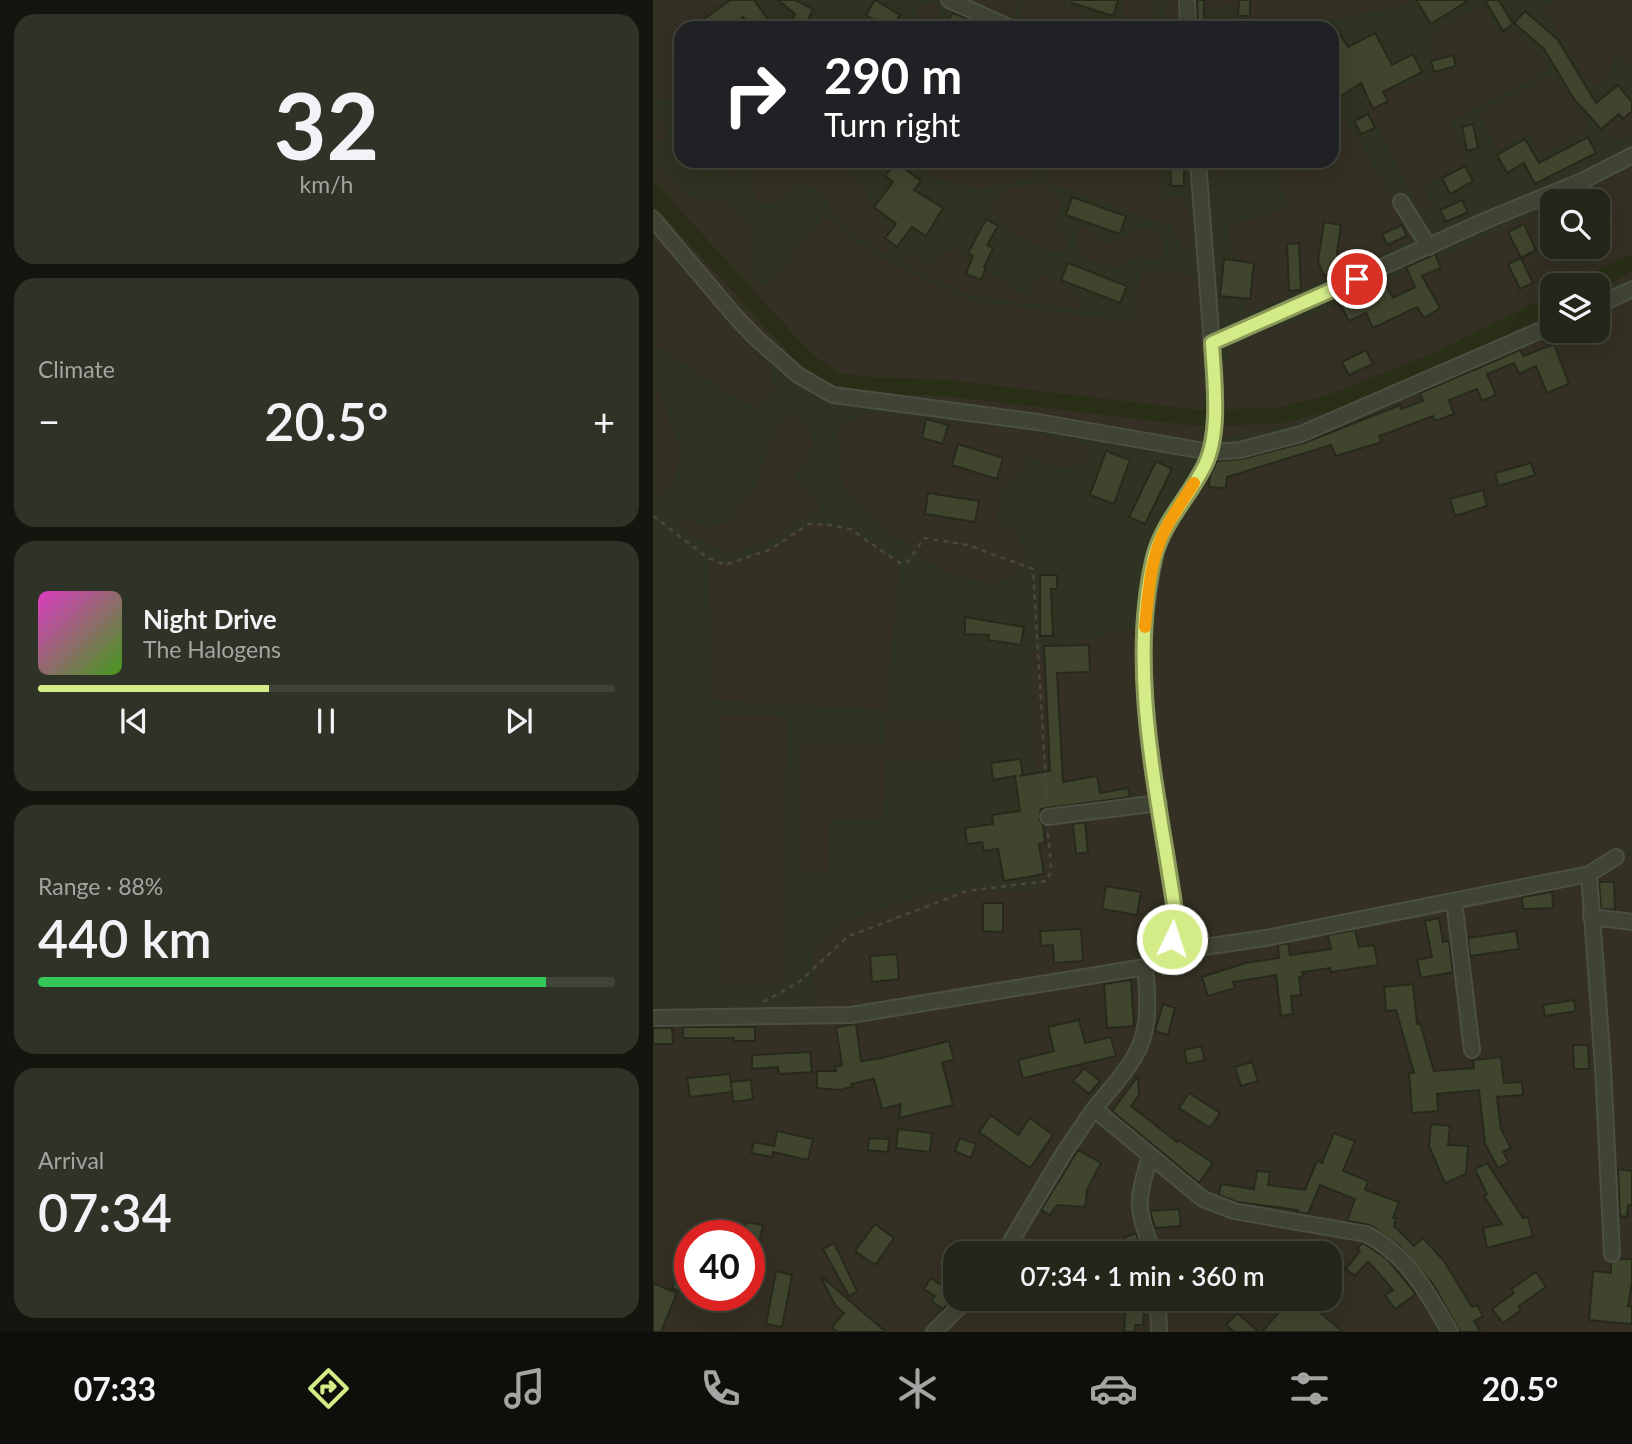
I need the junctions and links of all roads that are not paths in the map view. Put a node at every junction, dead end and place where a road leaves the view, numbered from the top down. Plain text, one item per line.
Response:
1 (949, 0) edge
2 (1187, 0) edge
3 (996, 21) edge
4 (1188, 21) edge
5 (1632, 155) edge
6 (1199, 168) edge
7 (1401, 202) dead end
8 (653, 219) edge
9 (1429, 247) junction
10 (1632, 289) edge
11 (1610, 299) edge
12 (1540, 331) edge
13 (1212, 343) junction
14 (1211, 448) junction
15 (1159, 803) junction
16 (1047, 817) road end
17 (1616, 857) dead end
18 (1589, 874) junction
19 (1454, 901) junction
20 (1591, 917) junction
21 (1632, 922) edge
22 (1163, 953) junction
23 (1145, 967) junction
24 (653, 1018) edge
25 (1472, 1050) dead end
26 (1094, 1109) junction
27 (1150, 1156) junction
28 (1011, 1241) edge
29 (1149, 1241) edge
30 (1612, 1254) dead end
31 (955, 1311) edge
32 (1158, 1311) edge
33 (934, 1332) edge
34 (1159, 1332) edge
35 (1450, 1332) edge

1 - 3 street
2 - 4 street
5 - 9 street
6 - 13 street
7 - 9 street
8 - 14 street
9 - 13 street
10 - 11 street
12 - 14 street
13 - 14 street
14 - 15 street
15 - 16 street
15 - 22 street
17 - 18 street
18 - 19 street
18 - 20 street
19 - 22 street
19 - 25 street
20 - 21 street
20 - 30 street
22 - 23 street
23 - 24 street
23 - 26 street
26 - 27 street
26 - 28 street
27 - 29 street
27 - 35 street
31 - 33 street
32 - 34 street

